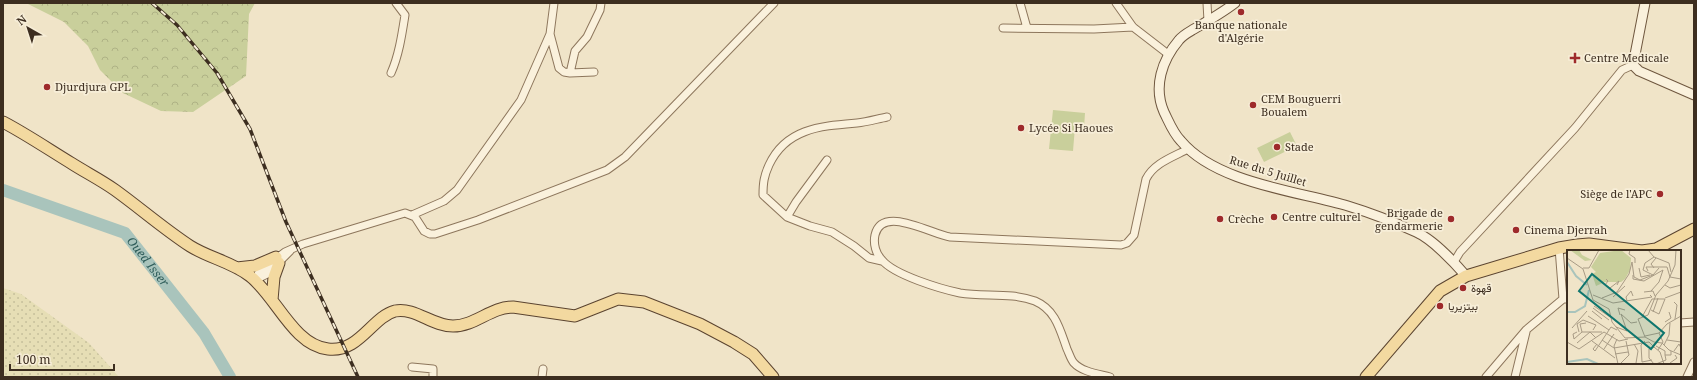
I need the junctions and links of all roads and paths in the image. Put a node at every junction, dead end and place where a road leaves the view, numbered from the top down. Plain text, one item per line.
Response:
1 (396, 3) edge
2 (554, 3) edge
3 (601, 3) edge
4 (774, 3) edge
5 (1020, 3) edge
6 (1116, 3) edge
7 (1207, 3) edge
8 (1235, 3) edge
9 (1645, 3) edge
10 (1208, 21) junction
11 (1133, 27) junction
12 (1003, 28) dead end
13 (1027, 28) junction
14 (550, 34) junction
15 (1168, 54) junction
16 (1633, 65) junction
17 (594, 72) dead end
18 (391, 73) dead end
19 (570, 73) junction
20 (1694, 95) edge
21 (887, 117) dead end
22 (3, 122) edge
23 (1188, 149) junction
24 (827, 160) dead end
25 (412, 215) junction
26 (787, 217) junction
27 (1694, 229) edge
28 (1558, 248) junction
29 (1577, 248) edge
30 (278, 260) junction
31 (882, 260) junction
32 (1454, 262) junction
33 (237, 268) junction
34 (1466, 276) junction
35 (254, 280) junction
36 (1565, 299) edge
37 (272, 300) junction
38 (1694, 322) edge
39 (1681, 323) edge
40 (1526, 330) junction
41 (1694, 362) edge
42 (412, 367) dead end
43 (543, 369) dead end
44 (433, 377) edge
45 (542, 377) edge
46 (773, 377) edge
47 (1110, 377) edge
48 (1366, 377) edge
49 (1486, 377) edge
50 (1515, 377) edge
51 (1687, 377) edge

1 - 18 street
2 - 14 street
3 - 19 street
4 - 25 street
5 - 13 street
6 - 11 street
7 - 10 street
8 - 10 street, Rue du 5 Juillet
9 - 16 street
10 - 15 street, Rue du 5 Juillet
11 - 13 street
11 - 15 street
12 - 13 street
14 - 19 street
14 - 25 street
15 - 23 street, Rue du 5 Juillet
16 - 20 street
16 - 32 street
17 - 19 street
21 - 26 street
22 - 33 main road
23 - 31 street
23 - 32 street, Rue du 5 Juillet
24 - 26 street
25 - 30 street
26 - 31 street
27 - 29 main road
28 - 29 main road
28 - 34 main road
28 - 36 street
30 - 33 main road
30 - 35 street
30 - 37 main road
31 - 47 street
32 - 34 street, Rue du 5 Juillet
33 - 35 main road
34 - 48 main road
35 - 37 main road
36 - 40 street
37 - 46 main road
38 - 39 street
40 - 49 street
40 - 50 street
41 - 51 street
42 - 44 street
43 - 45 street

